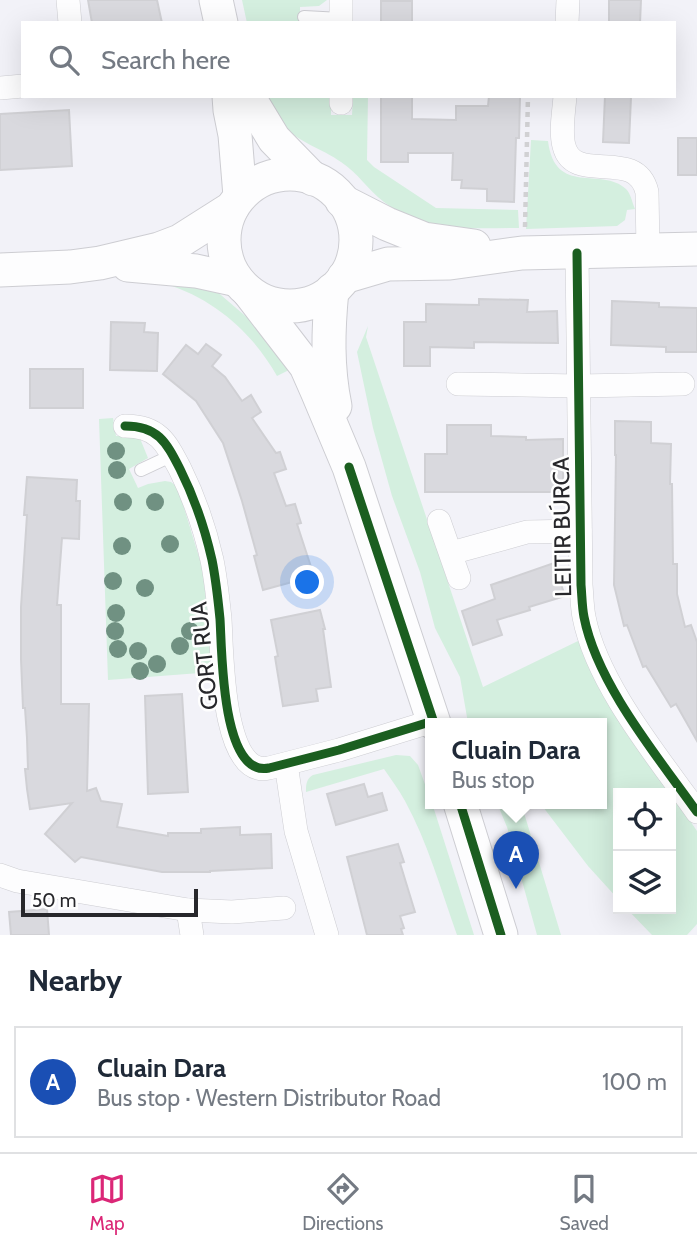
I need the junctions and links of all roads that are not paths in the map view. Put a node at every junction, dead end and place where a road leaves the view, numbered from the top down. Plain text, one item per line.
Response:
1 (68, 0) edge
2 (216, 0) edge
3 (568, 0) edge
4 (341, 14) edge
5 (304, 18) dead end
6 (70, 21) edge
7 (220, 21) edge
8 (567, 21) edge
9 (21, 86) edge
10 (0, 88) edge
11 (229, 98) edge
12 (249, 98) edge
13 (565, 98) edge
14 (313, 178) junction
15 (342, 201) junction
16 (236, 202) junction
17 (523, 242) junction
18 (697, 249) edge
19 (648, 250) junction
20 (577, 253) junction
21 (100, 263) junction
22 (0, 270) edge
23 (338, 284) junction
24 (242, 286) junction
25 (458, 384) dead end
26 (683, 384) dead end
27 (579, 386) junction
28 (125, 426) dead end
29 (173, 455) junction
30 (349, 467) junction
31 (141, 470) dead end
32 (439, 521) dead end
33 (580, 531) junction
34 (450, 553) junction
35 (459, 578) dead end
36 (432, 718) edge
37 (425, 724) edge
38 (286, 764) junction
39 (462, 809) edge
40 (697, 811) edge
41 (0, 874) edge
42 (284, 908) dead end
43 (188, 910) junction
44 (192, 935) edge
45 (327, 935) edge
46 (501, 935) edge

1 - 6 street
2 - 7 street
3 - 8 street
4 - 5 lane
9 - 10 street
11 - 16 street
12 - 14 street
13 - 19 street
14 - 15 street
14 - 16 street
15 - 17 street
15 - 23 street
16 - 21 street
16 - 24 street
17 - 20 street
17 - 23 street
18 - 19 street
19 - 20 street
20 - 27 street, LEITIR BÚRCA
21 - 22 street
21 - 24 street
23 - 24 street
23 - 30 street
24 - 30 street
25 - 27 street
26 - 27 street
27 - 33 street, LEITIR BÚRCA
28 - 29 street, GORT RUA
29 - 31 lane
29 - 38 street, GORT RUA
30 - 36 street
32 - 34 street
33 - 34 street, LEITIR BÚRCA
33 - 40 street, LEITIR BÚRCA
34 - 35 street
37 - 38 street, GORT RUA
38 - 45 street
39 - 46 street
41 - 43 street
42 - 43 street
43 - 44 street

